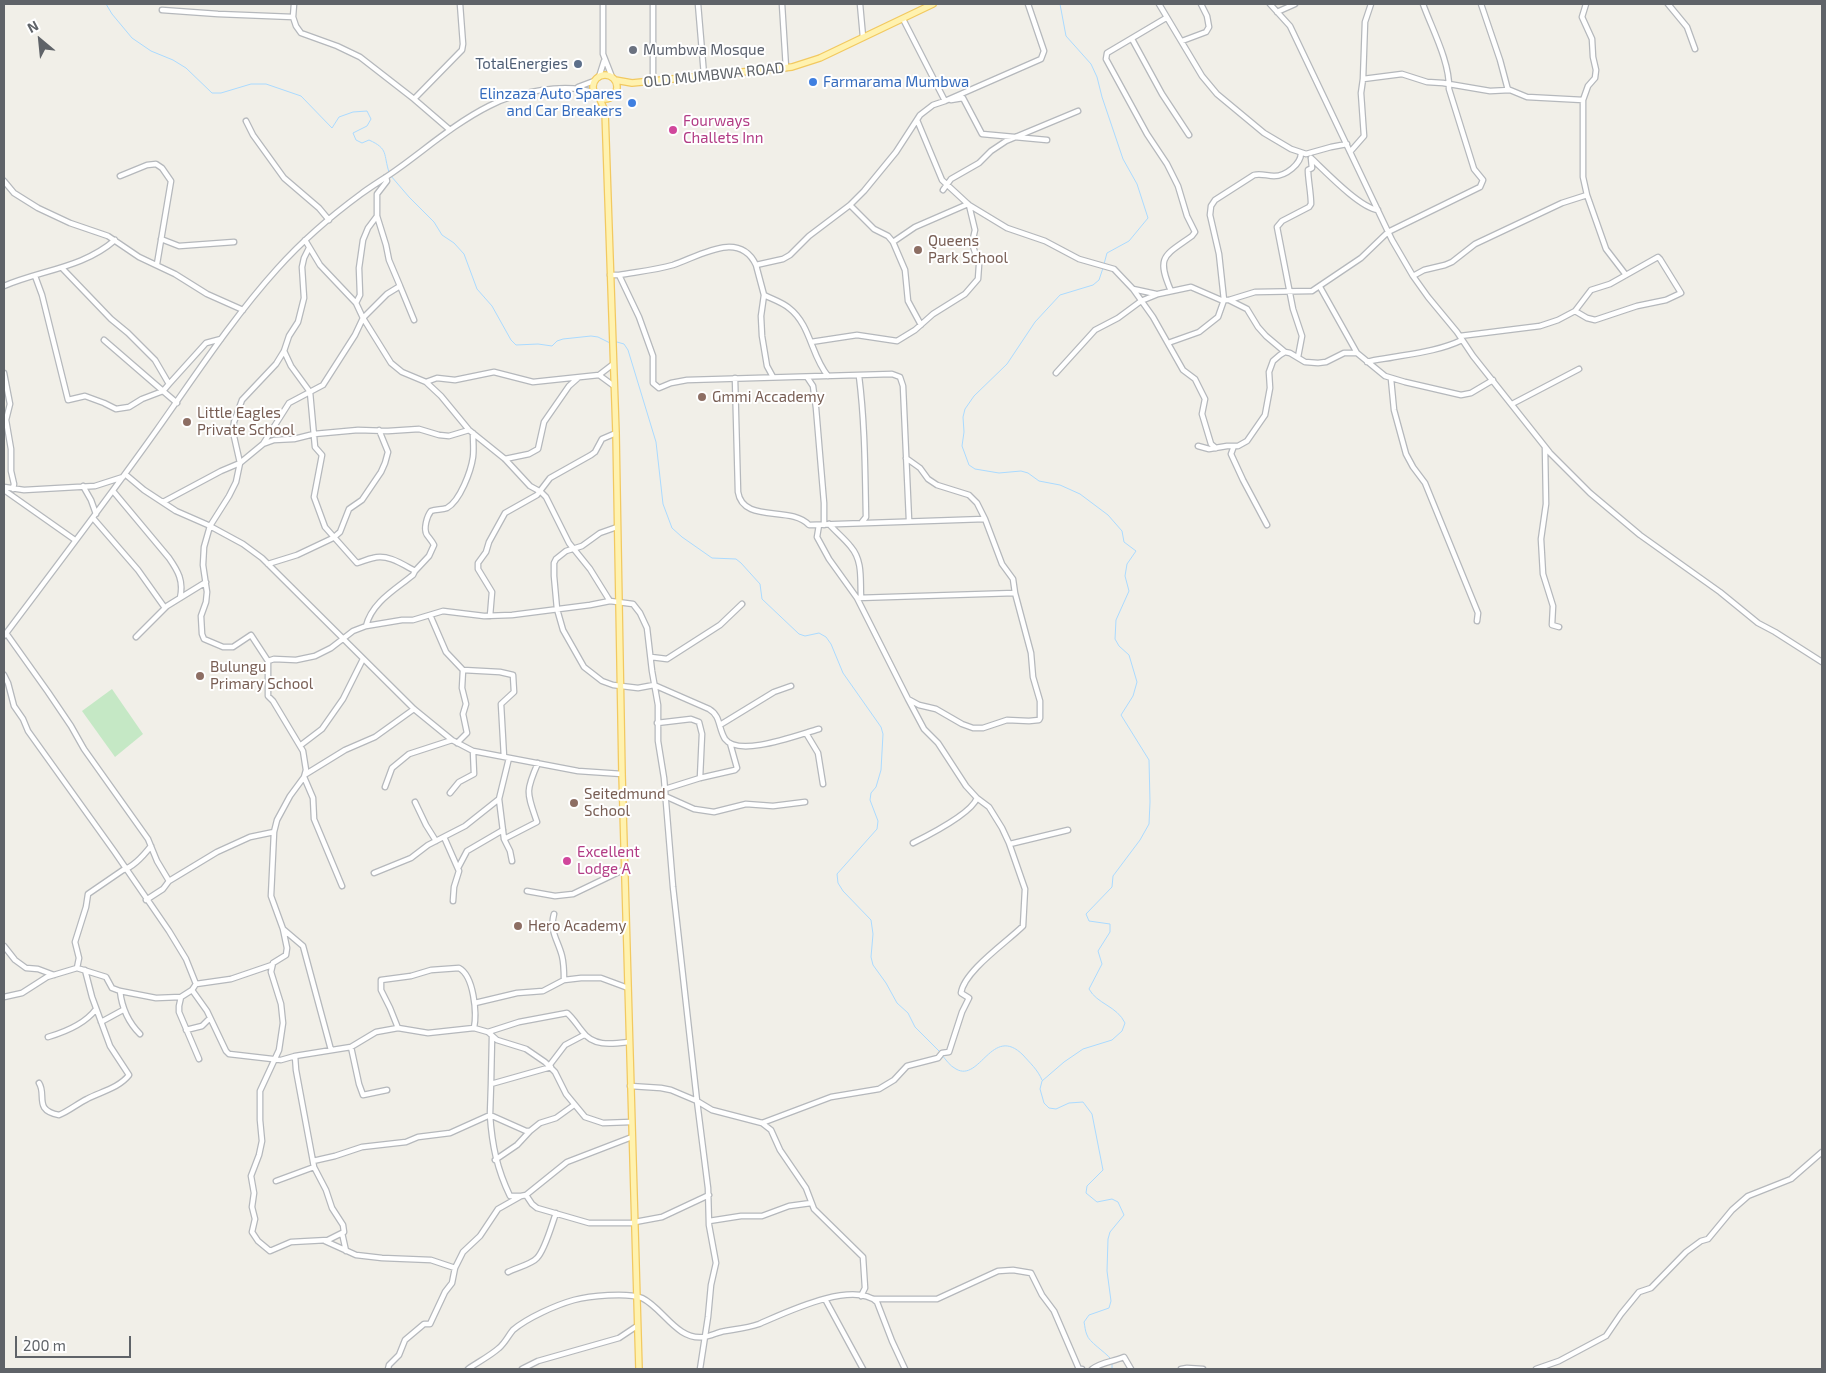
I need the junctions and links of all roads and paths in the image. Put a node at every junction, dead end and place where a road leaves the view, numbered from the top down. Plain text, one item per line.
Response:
1 (294, 4) edge
2 (460, 4) edge
3 (603, 4) edge
4 (652, 4) edge
5 (698, 4) edge
6 (782, 4) edge
7 (860, 4) edge
8 (933, 4) edge
9 (1028, 4) edge
10 (1159, 4) edge
11 (1201, 4) edge
12 (1270, 4) edge
13 (1295, 4) edge
14 (1371, 4) edge
15 (1423, 4) edge
16 (1481, 4) edge
17 (1586, 4) edge
18 (1668, 4) edge
19 (162, 10) dead end
20 (1277, 12) junction
21 (293, 17) junction
22 (1166, 18) junction
23 (902, 19) junction
24 (863, 38) junction
25 (1132, 39) junction
26 (1182, 41) junction
27 (1696, 49) dead end
28 (604, 59) junction
29 (786, 68) junction
30 (704, 75) junction
31 (613, 78) junction
32 (597, 79) junction
33 (1363, 79) junction
34 (653, 81) junction
35 (632, 83) junction
36 (1449, 84) junction
37 (574, 88) junction
38 (1508, 90) junction
39 (597, 95) junction
40 (614, 95) junction
41 (414, 99) junction
42 (1583, 100) junction
43 (945, 101) junction
44 (604, 111) junction
45 (1078, 111) dead end
46 (917, 120) junction
47 (246, 122) dead end
48 (450, 130) junction
49 (1189, 135) dead end
50 (1016, 138) junction
51 (1047, 140) dead end
52 (1347, 144) junction
53 (1350, 152) junction
54 (1301, 153) junction
55 (1310, 156) junction
56 (120, 176) dead end
57 (388, 176) junction
58 (4, 181) edge
59 (944, 187) junction
60 (1587, 195) junction
61 (850, 205) junction
62 (969, 205) junction
63 (1378, 210) junction
64 (377, 216) junction
65 (329, 220) junction
66 (1388, 232) junction
67 (161, 239) junction
68 (115, 240) junction
69 (305, 240) junction
70 (234, 242) dead end
71 (893, 242) junction
72 (308, 248) junction
73 (157, 264) junction
74 (756, 265) junction
75 (63, 269) junction
76 (610, 275) junction
77 (618, 275) junction
78 (1626, 275) junction
79 (35, 276) junction
80 (1413, 276) junction
81 (4, 286) edge
82 (400, 286) junction
83 (1320, 287) junction
84 (1133, 289) junction
85 (1171, 291) junction
86 (1290, 292) junction
87 (1158, 294) junction
88 (764, 295) junction
89 (1227, 300) junction
90 (1142, 302) junction
91 (356, 303) junction
92 (243, 310) junction
93 (1575, 311) junction
94 (363, 318) junction
95 (414, 320) dead end
96 (921, 325) junction
97 (1461, 338) junction
98 (221, 339) junction
99 (104, 340) dead end
100 (811, 342) junction
101 (1168, 343) junction
102 (284, 351) junction
103 (1286, 352) junction
104 (1357, 353) junction
105 (1298, 357) junction
106 (1368, 362) junction
107 (612, 365) junction
108 (767, 366) junction
109 (821, 368) junction
110 (1579, 370) dead end
111 (4, 373) edge
112 (1056, 373) dead end
113 (599, 375) junction
114 (828, 376) junction
115 (859, 376) junction
116 (579, 377) junction
117 (761, 377) junction
118 (773, 377) junction
119 (807, 377) junction
120 (818, 377) junction
121 (735, 378) junction
122 (1390, 379) junction
123 (1493, 380) junction
124 (426, 382) junction
125 (169, 384) junction
126 (614, 386) junction
127 (813, 386) junction
128 (164, 392) junction
129 (310, 392) junction
130 (176, 403) junction
131 (1512, 404) junction
132 (379, 430) junction
133 (470, 432) junction
134 (314, 434) junction
135 (616, 434) junction
136 (264, 444) junction
137 (1198, 446) dead end
138 (1234, 446) junction
139 (1544, 446) junction
140 (1217, 448) junction
141 (906, 458) junction
142 (505, 459) junction
143 (240, 463) junction
144 (124, 476) junction
145 (83, 486) junction
146 (4, 489) edge
147 (14, 489) junction
148 (113, 491) junction
149 (541, 492) junction
150 (163, 502) junction
151 (94, 516) junction
152 (866, 517) junction
153 (985, 519) junction
154 (909, 520) junction
155 (862, 522) junction
156 (871, 522) junction
157 (824, 524) junction
158 (809, 525) junction
159 (1267, 525) dead end
160 (210, 526) junction
161 (617, 527) junction
162 (333, 538) junction
163 (817, 538) junction
164 (76, 540) junction
165 (574, 550) junction
166 (268, 564) junction
167 (415, 571) junction
168 (206, 582) junction
169 (1016, 593) junction
170 (859, 597) junction
171 (180, 598) junction
172 (610, 600) junction
173 (619, 601) junction
174 (742, 604) dead end
175 (165, 608) junction
176 (557, 609) junction
177 (430, 615) junction
178 (490, 616) junction
179 (1477, 622) dead end
180 (366, 626) junction
181 (1559, 627) dead end
182 (5, 635) edge
183 (136, 637) dead end
184 (344, 639) junction
185 (651, 657) junction
186 (363, 659) junction
187 (268, 661) junction
188 (1822, 662) edge
189 (463, 670) junction
190 (4, 675) edge
191 (654, 685) junction
192 (791, 686) dead end
193 (621, 687) junction
194 (908, 699) junction
195 (414, 709) junction
196 (657, 722) junction
197 (720, 725) junction
198 (819, 729) dead end
199 (806, 733) junction
200 (296, 738) junction
201 (309, 738) junction
202 (452, 740) junction
203 (457, 743) junction
204 (730, 743) junction
205 (301, 745) junction
206 (473, 751) junction
207 (507, 757) junction
208 (538, 763) junction
209 (622, 774) junction
210 (305, 776) junction
211 (700, 778) junction
212 (824, 784) dead end
213 (385, 787) dead end
214 (665, 789) junction
215 (450, 793) dead end
216 (665, 796) junction
217 (977, 798) junction
218 (499, 799) junction
219 (415, 802) dead end
220 (805, 802) dead end
221 (503, 830) junction
222 (1068, 830) dead end
223 (274, 832) junction
224 (444, 837) junction
225 (504, 839) junction
226 (436, 841) junction
227 (913, 843) dead end
228 (1010, 844) junction
229 (151, 846) junction
230 (512, 862) dead end
231 (458, 868) junction
232 (126, 869) junction
233 (625, 869) junction
234 (374, 873) dead end
235 (169, 881) junction
236 (342, 886) dead end
237 (526, 891) dead end
238 (146, 900) junction
239 (453, 901) dead end
240 (554, 914) dead end
241 (283, 929) junction
242 (4, 946) edge
243 (272, 965) junction
244 (77, 968) junction
245 (85, 970) junction
246 (54, 975) junction
247 (564, 980) junction
248 (196, 984) junction
249 (628, 988) junction
250 (192, 990) junction
251 (120, 992) junction
252 (4, 997) edge
253 (181, 997) junction
254 (475, 1003) junction
255 (96, 1009) junction
256 (123, 1010) junction
257 (210, 1018) junction
258 (101, 1022) junction
259 (398, 1028) junction
260 (474, 1028) junction
261 (186, 1030) junction
262 (488, 1032) junction
263 (140, 1034) dead end
264 (584, 1035) junction
265 (48, 1037) dead end
266 (492, 1037) junction
267 (629, 1042) junction
268 (351, 1047) junction
269 (331, 1050) junction
270 (295, 1056) junction
271 (199, 1059) dead end
272 (275, 1060) junction
273 (550, 1066) junction
274 (39, 1083) dead end
275 (491, 1084) junction
276 (630, 1086) junction
277 (387, 1090) dead end
278 (697, 1101) junction
279 (574, 1105) junction
280 (490, 1115) junction
281 (631, 1122) junction
282 (762, 1123) junction
283 (530, 1131) junction
284 (632, 1137) junction
285 (1822, 1152) edge
286 (495, 1160) junction
287 (313, 1161) junction
288 (314, 1167) junction
289 (276, 1181) dead end
290 (709, 1195) junction
291 (523, 1196) junction
292 (811, 1203) junction
293 (556, 1213) junction
294 (709, 1221) junction
295 (635, 1222) junction
296 (342, 1233) junction
297 (323, 1241) junction
298 (346, 1252) junction
299 (455, 1268) junction
300 (508, 1272) dead end
301 (636, 1296) junction
302 (861, 1296) junction
303 (825, 1299) junction
304 (874, 1299) junction
305 (637, 1326) junction
306 (706, 1337) junction
307 (388, 1369) edge
308 (468, 1369) edge
309 (522, 1369) edge
310 (639, 1369) edge
311 (700, 1369) edge
312 (863, 1369) edge
313 (905, 1369) edge
314 (1082, 1369) edge
315 (1092, 1369) edge
316 (1131, 1369) edge
317 (1181, 1369) edge
318 (1204, 1369) edge
319 (1536, 1369) edge

1 - 21 street
2 - 41 street
3 - 28 street
4 - 34 street
5 - 30 street
6 - 29 street
7 - 24 street
8 - 23 main road, OLD MUMBWA ROAD
9 - 43 street
10 - 22 street
11 - 26 street
12 - 20 street
13 - 20 street
14 - 33 street
15 - 36 street
16 - 38 street
17 - 42 street
18 - 27 street
19 - 21 street
20 - 52 street
21 - 41 street
22 - 25 street
22 - 26 street
23 - 24 main road, OLD MUMBWA ROAD
23 - 43 street
24 - 29 main road, OLD MUMBWA ROAD
25 - 49 street
25 - 85 street
26 - 54 street
28 - 31 street
28 - 32 street
29 - 30 main road, OLD MUMBWA ROAD
30 - 34 main road, OLD MUMBWA ROAD
31 - 32 main road
31 - 35 main road
31 - 40 main road
32 - 37 street
32 - 39 main road
33 - 36 street
33 - 53 street
34 - 35 main road, OLD MUMBWA ROAD
35 - 40 main road
36 - 38 street
36 - 66 street
37 - 39 street
37 - 48 street
38 - 42 street
39 - 40 main road
39 - 44 main road
40 - 44 main road
41 - 48 street
42 - 60 street
43 - 46 street
43 - 50 street
44 - 76 main road
45 - 50 street
46 - 59 street
46 - 61 street
47 - 65 street
48 - 57 street
50 - 51 street
50 - 59 street
52 - 53 street
52 - 55 street
53 - 63 street
54 - 55 street
54 - 89 street
55 - 63 street
55 - 86 street
56 - 67 street
57 - 64 street
57 - 65 street
58 - 68 street
59 - 62 street
60 - 78 street
60 - 80 street
61 - 71 street
61 - 74 street
62 - 71 street
62 - 84 street
62 - 96 street
63 - 66 street
64 - 82 street
64 - 91 street
65 - 69 street
66 - 80 street
66 - 83 street
67 - 70 street
67 - 73 street
68 - 73 street
68 - 75 street
69 - 72 street
69 - 92 street
71 - 96 street
72 - 91 street
72 - 102 street
73 - 92 street
74 - 77 street
74 - 88 street
75 - 79 street
75 - 125 street
76 - 77 street
76 - 107 main road
77 - 121 street
78 - 93 street
78 - 93 street
79 - 81 street
79 - 128 street
80 - 97 street
82 - 94 street
82 - 95 street
83 - 86 street
83 - 104 street
84 - 87 street
84 - 90 street
85 - 87 street
85 - 89 street
86 - 89 street
86 - 105 street
87 - 90 street
88 - 100 street
88 - 108 street
89 - 101 street
89 - 103 street
90 - 101 street
90 - 112 street
91 - 94 street
92 - 98 street
93 - 97 street
94 - 124 street
94 - 129 street
96 - 100 street
97 - 106 street
97 - 123 street
98 - 125 street
98 - 130 street
99 - 128 street
100 - 109 street
101 - 140 street
102 - 129 street
102 - 143 street
103 - 105 street
103 - 138 street
104 - 105 street
104 - 106 street
106 - 122 street
107 - 113 street
107 - 126 main road
108 - 117 street
108 - 118 street
109 - 114 street
109 - 120 street
110 - 131 street
111 - 147 street
113 - 116 street
113 - 126 street
114 - 115 street
114 - 120 street
115 - 141 street
115 - 152 street
116 - 124 street
116 - 142 street
117 - 118 street
117 - 121 street
118 - 119 street
119 - 120 street
119 - 127 street
120 - 127 street
121 - 158 street
122 - 123 street
122 - 179 street
123 - 131 street
124 - 133 street
125 - 128 street
126 - 135 main road
127 - 157 street
128 - 130 street
129 - 134 street
129 - 136 street
130 - 144 street
131 - 139 street
132 - 133 street
132 - 134 street
132 - 162 street
133 - 142 street
133 - 167 street
134 - 136 street
134 - 162 street
135 - 149 street
135 - 161 main road
136 - 143 street
137 - 140 street
138 - 140 street
138 - 159 street
139 - 181 street
139 - 188 street
141 - 153 street
141 - 154 street
142 - 149 street
143 - 150 street
143 - 160 street
144 - 145 street
144 - 148 street
144 - 150 street
145 - 147 street
145 - 151 street
146 - 147 street
146 - 164 street
148 - 151 street
148 - 171 street
149 - 165 street
149 - 178 street
150 - 160 street
151 - 164 street
151 - 175 street
152 - 155 street
152 - 156 street
153 - 154 street
153 - 169 street
154 - 156 street
155 - 156 street
155 - 157 street
157 - 158 street
157 - 163 street
157 - 170 street
158 - 163 street
160 - 166 street
160 - 168 street
161 - 165 street
161 - 173 main road
162 - 166 street
162 - 167 street
163 - 170 street
164 - 182 street
165 - 172 street
165 - 176 street
166 - 184 street
167 - 180 street
168 - 171 street
168 - 187 street
169 - 170 street
169 - 194 street
170 - 194 street
171 - 175 street
172 - 173 street
172 - 176 street
173 - 185 street
173 - 193 main road
174 - 185 street
175 - 183 street
176 - 178 street
176 - 193 street
177 - 178 street
177 - 180 street
177 - 189 street
180 - 184 street
182 - 229 street
184 - 186 street
184 - 187 street
185 - 191 street
186 - 195 street
186 - 201 street
187 - 200 street
189 - 203 street
189 - 207 street
190 - 232 street
191 - 193 street
191 - 196 street
191 - 197 street
192 - 197 street
193 - 209 main road
194 - 217 street
195 - 202 street
195 - 210 street
196 - 211 street
196 - 214 street
197 - 204 street
198 - 199 street
199 - 204 street
199 - 212 street
200 - 201 street
200 - 205 street
201 - 205 street
202 - 203 street
202 - 213 street
203 - 206 street
204 - 211 street
205 - 210 street
206 - 207 street
206 - 215 street
207 - 208 street
207 - 218 street
208 - 209 street
208 - 225 street
209 - 233 main road
210 - 223 street
210 - 236 street
211 - 214 street
214 - 216 street
216 - 220 street
216 - 278 street
217 - 227 street
217 - 228 street
218 - 221 street
218 - 224 street
219 - 226 street
221 - 225 street
221 - 231 street
222 - 228 street
223 - 235 street
223 - 241 street
224 - 226 street
224 - 231 street
225 - 230 street
226 - 234 street
228 - 282 street
229 - 232 street
229 - 235 street
231 - 239 street
232 - 238 street
232 - 244 street
233 - 237 street
233 - 249 main road
235 - 238 street
238 - 248 street
240 - 247 street
241 - 243 street
241 - 269 street
242 - 246 street
243 - 248 street
243 - 272 street
244 - 245 street
244 - 246 street
245 - 251 street
245 - 255 street
246 - 252 street
247 - 249 street
247 - 254 street
248 - 250 street
249 - 267 main road
250 - 253 street
250 - 257 street
251 - 253 street
251 - 256 street
253 - 261 street
254 - 259 street
254 - 260 street
255 - 258 street
255 - 265 street
256 - 258 street
256 - 263 street
257 - 261 street
257 - 272 street
258 - 274 street
259 - 260 street
259 - 268 street
260 - 262 street
261 - 271 street
262 - 264 street
262 - 266 street
264 - 267 street
264 - 273 street
266 - 273 street
266 - 275 street
267 - 276 main road
268 - 269 street
268 - 277 street
269 - 270 street
270 - 272 street
270 - 287 street
272 - 297 street
273 - 275 street
273 - 279 street
275 - 280 street
276 - 278 street
276 - 281 main road
278 - 282 street
278 - 290 street
279 - 281 street
279 - 283 street
280 - 283 street
280 - 286 street
280 - 287 street
281 - 284 main road
282 - 292 street
283 - 286 street
284 - 291 street
284 - 295 main road
285 - 319 street
286 - 291 street
287 - 288 street
288 - 289 street
288 - 296 street
290 - 294 street
290 - 295 street
291 - 293 street
291 - 299 street
292 - 294 street
292 - 302 street
293 - 295 street
293 - 300 street
294 - 306 street
295 - 301 main road
296 - 297 street
296 - 298 street
297 - 298 street
298 - 299 street
299 - 307 street
301 - 305 main road
301 - 306 street
301 - 308 street
302 - 303 street
302 - 304 street
303 - 306 street
303 - 312 street
304 - 313 street
304 - 314 street
305 - 309 street
305 - 310 main road
306 - 311 street
315 - 316 street
317 - 318 street

